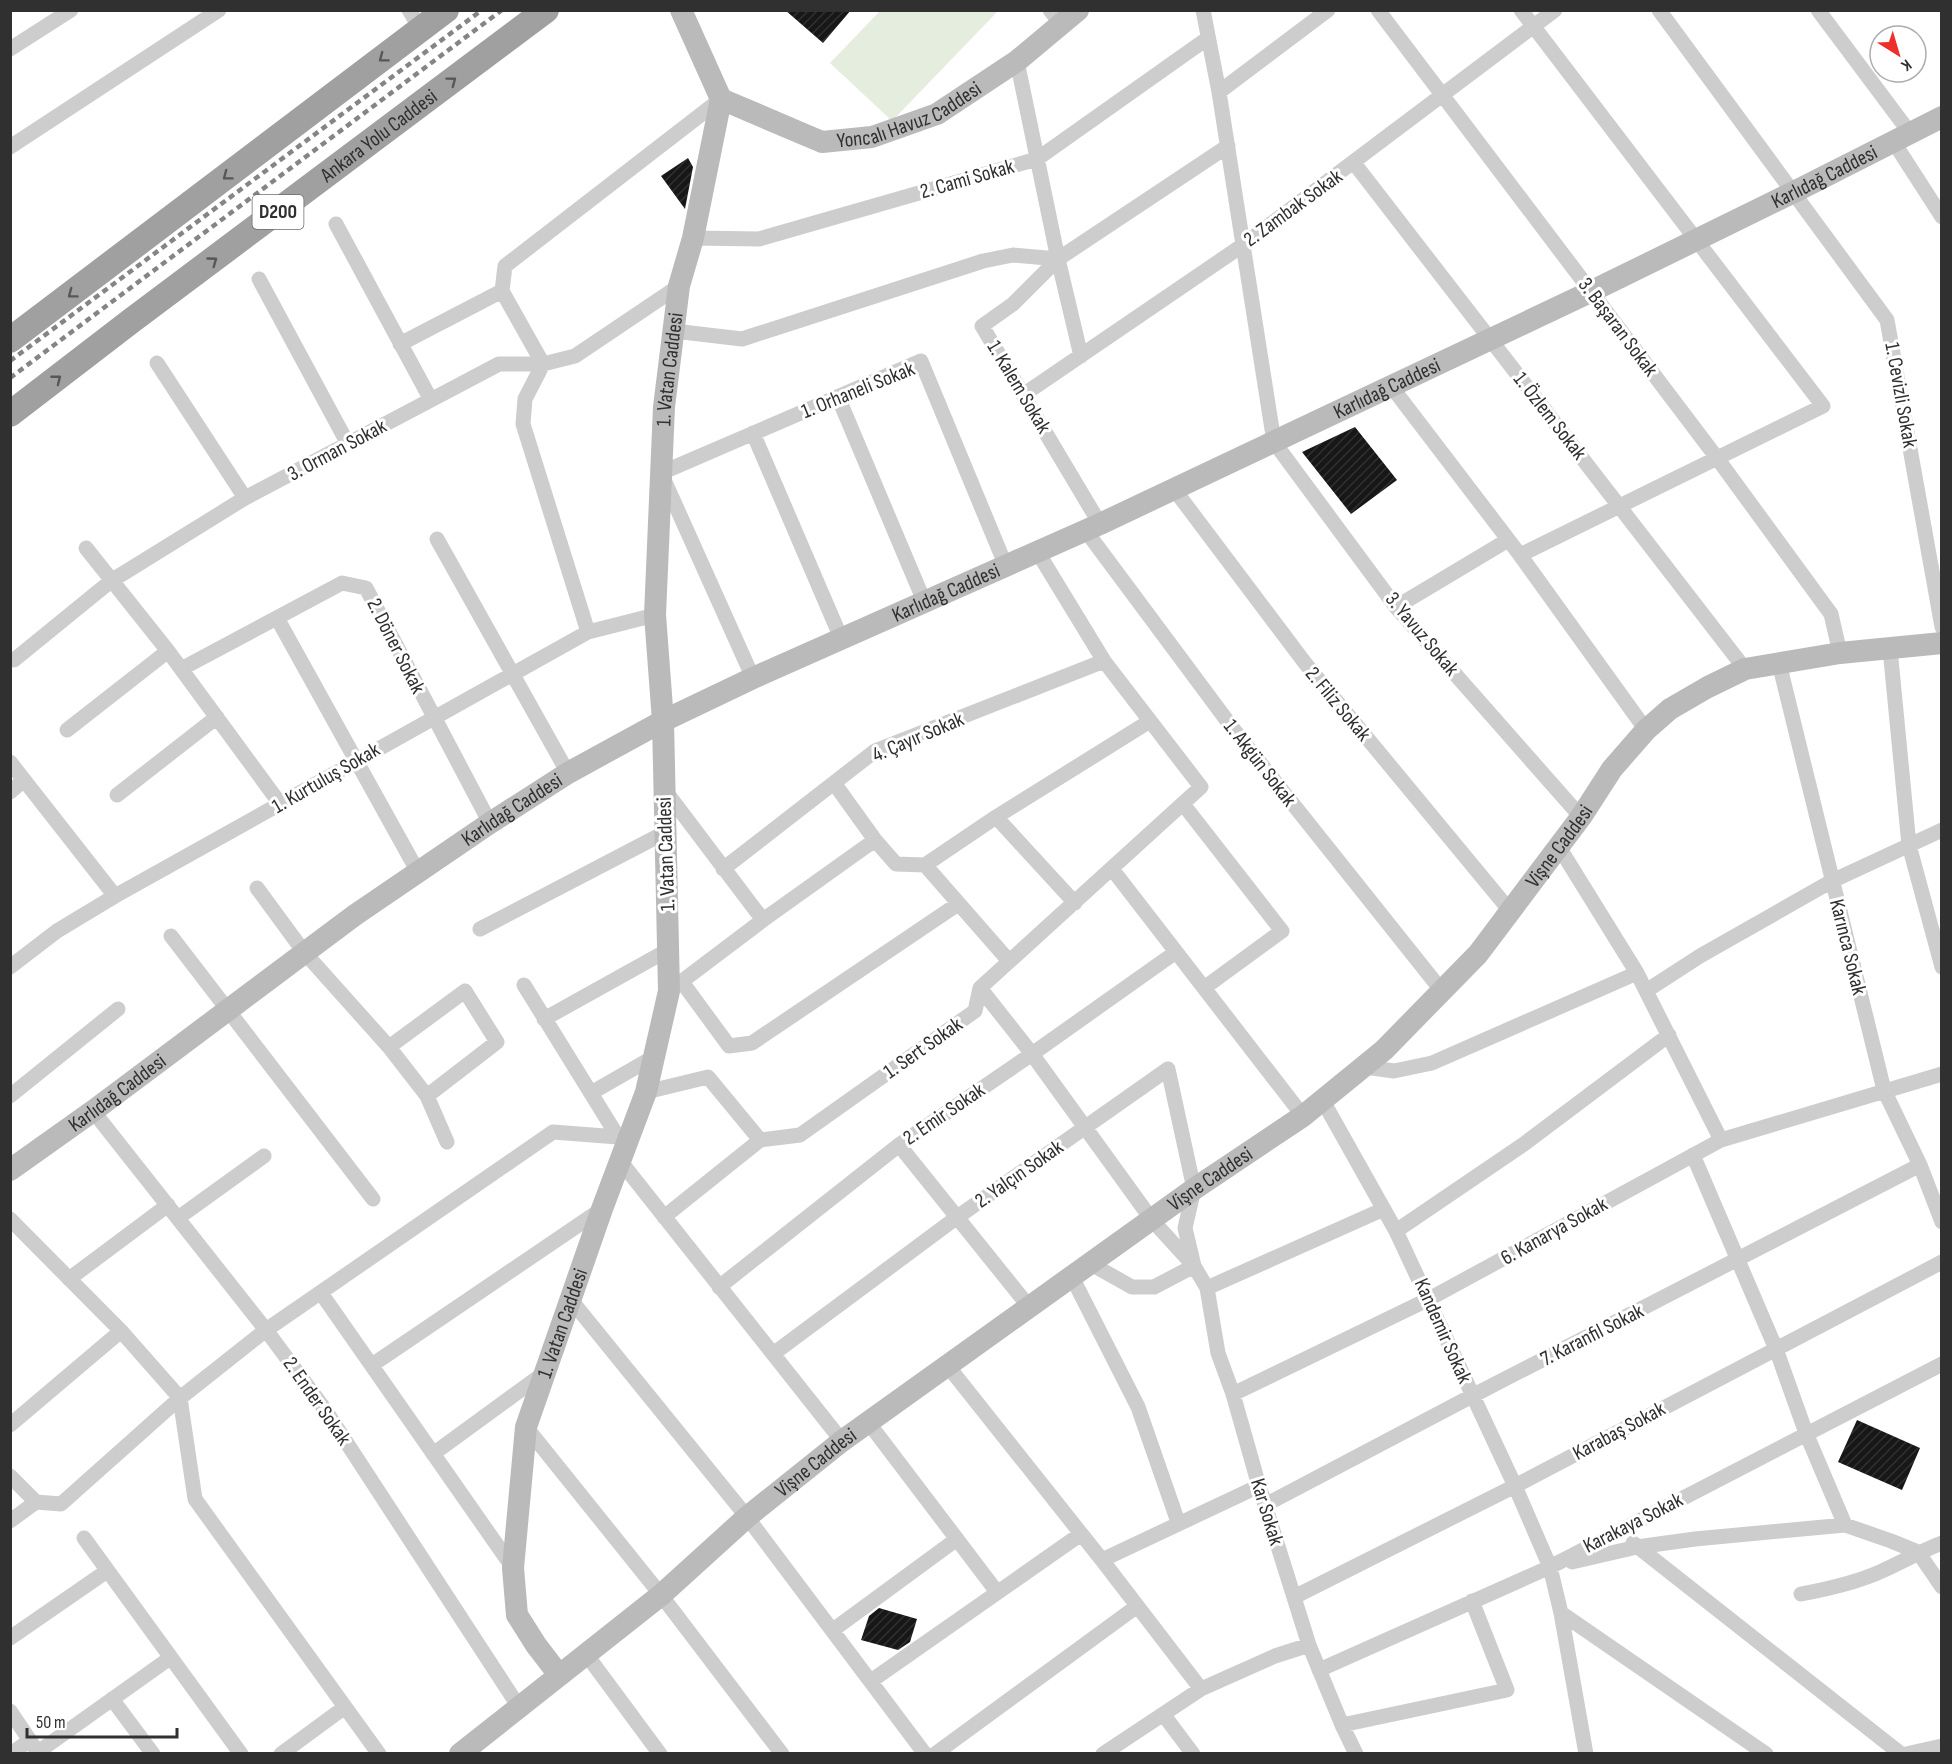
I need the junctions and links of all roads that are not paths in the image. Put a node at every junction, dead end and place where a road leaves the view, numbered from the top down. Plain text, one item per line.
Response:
1 (71, 10) edge
2 (219, 10) edge
3 (446, 10) edge
4 (546, 10) edge
5 (681, 10) edge
6 (1203, 10) edge
7 (1328, 10) edge
8 (1378, 10) edge
9 (1521, 10) edge
10 (1555, 10) edge
11 (1659, 10) edge
12 (1818, 10) edge
13 (1063, 15) edge
14 (415, 20) edge
15 (1533, 27) junction
16 (1208, 38) junction
17 (10, 49) edge
18 (1017, 61) junction
19 (1219, 93) junction
20 (1441, 95) junction
21 (721, 99) junction
22 (1941, 117) edge
23 (1902, 137) junction
24 (1228, 146) junction
25 (10, 147) edge
26 (1037, 159) junction
27 (1354, 163) junction
28 (1794, 192) junction
29 (1941, 217) edge
30 (336, 224) dead end
31 (693, 238) junction
32 (1695, 240) junction
33 (1243, 245) junction
34 (1058, 259) junction
35 (259, 279) dead end
36 (679, 286) junction
37 (502, 291) junction
38 (1590, 292) junction
39 (674, 331) junction
40 (1490, 339) junction
41 (10, 340) edge
42 (400, 344) junction
43 (1081, 357) junction
44 (158, 363) dead end
45 (543, 364) junction
46 (1391, 387) junction
47 (1023, 395) junction
48 (838, 397) junction
49 (431, 400) junction
50 (10, 414) edge
51 (753, 433) junction
52 (1274, 442) junction
53 (348, 444) junction
54 (1717, 458) junction
55 (661, 472) junction
56 (1174, 489) junction
57 (245, 498) junction
58 (1620, 506) junction
59 (1093, 527) junction
60 (437, 539) dead end
61 (1508, 540) junction
62 (86, 548) dead end
63 (1036, 550) junction
64 (1520, 555) junction
65 (1005, 564) junction
66 (111, 580) junction
67 (924, 601) junction
68 (1396, 607) junction
69 (655, 615) junction
70 (277, 618) junction
71 (1941, 627) edge
72 (588, 632) junction
73 (842, 638) junction
74 (1941, 643) edge
75 (1890, 649) junction
76 (168, 651) junction
77 (1840, 653) junction
78 (14, 660) dead end
79 (1104, 662) junction
80 (1779, 663) junction
81 (181, 669) junction
82 (1745, 669) junction
83 (512, 673) junction
84 (753, 678) junction
85 (217, 717) junction
86 (433, 718) junction
87 (663, 721) junction
88 (1150, 721) junction
89 (68, 730) dead end
90 (1646, 730) junction
91 (10, 762) edge
92 (356, 762) junction
93 (568, 773) junction
94 (24, 780) junction
95 (834, 783) junction
96 (664, 789) junction
97 (10, 792) edge
98 (117, 795) dead end
99 (1183, 804) junction
100 (280, 805) junction
101 (996, 817) junction
102 (1581, 817) junction
103 (490, 823) junction
104 (1941, 830) edge
105 (666, 832) junction
106 (875, 840) junction
107 (1910, 845) junction
108 (1559, 847) junction
109 (925, 865) junction
110 (723, 869) junction
111 (1112, 869) junction
112 (418, 872) junction
113 (1832, 880) junction
114 (257, 888) dead end
115 (115, 896) junction
116 (1075, 903) junction
117 (958, 904) junction
118 (1511, 912) junction
119 (763, 920) junction
120 (480, 929) dead end
121 (171, 936) dead end
122 (668, 950) junction
123 (304, 952) junction
124 (1176, 952) junction
125 (1009, 961) junction
126 (10, 967) edge
127 (1941, 968) edge
128 (1637, 973) junction
129 (524, 985) dead end
130 (675, 986) junction
131 (980, 988) junction
132 (1204, 988) junction
133 (1442, 991) junction
134 (1646, 991) junction
135 (118, 1009) dead end
136 (228, 1009) junction
137 (544, 1018) junction
138 (1669, 1035) junction
139 (389, 1047) junction
140 (1032, 1054) junction
141 (652, 1058) junction
142 (1365, 1067) junction
143 (1941, 1074) edge
144 (1884, 1090) junction
145 (646, 1092) junction
146 (591, 1093) junction
147 (10, 1096) edge
148 (427, 1096) junction
149 (1323, 1101) junction
150 (93, 1111) junction
151 (1303, 1116) junction
152 (1084, 1128) junction
153 (623, 1138) junction
154 (760, 1140) junction
155 (1721, 1140) junction
156 (447, 1142) dead end
157 (899, 1145) junction
158 (1693, 1155) junction
159 (264, 1156) dead end
160 (621, 1162) junction
161 (1920, 1165) junction
162 (10, 1170) edge
163 (1194, 1189) junction
164 (373, 1199) dead end
165 (168, 1205) junction
166 (602, 1209) junction
167 (1384, 1209) junction
168 (664, 1217) junction
169 (177, 1218) junction
170 (956, 1218) junction
171 (10, 1219) edge
172 (1152, 1220) junction
173 (1941, 1222) edge
174 (1396, 1232) junction
175 (1738, 1260) junction
176 (1941, 1262) edge
177 (1091, 1264) junction
178 (1194, 1266) junction
179 (1072, 1277) junction
180 (69, 1279) junction
181 (719, 1287) junction
182 (1207, 1288) junction
183 (321, 1293) junction
184 (1429, 1299) junction
185 (571, 1300) junction
186 (1030, 1308) junction
187 (266, 1330) junction
188 (121, 1331) junction
189 (1776, 1349) junction
190 (773, 1354) junction
191 (1941, 1364) edge
192 (372, 1365) junction
193 (947, 1365) junction
194 (544, 1373) junction
195 (1233, 1394) junction
196 (1472, 1396) junction
197 (180, 1398) junction
198 (868, 1422) junction
199 (10, 1425) edge
200 (526, 1427) junction
201 (1806, 1433) junction
202 (842, 1442) junction
203 (433, 1454) junction
204 (10, 1476) edge
205 (1259, 1486) junction
206 (1515, 1486) junction
207 (36, 1502) junction
208 (1265, 1505) junction
209 (747, 1517) junction
210 (10, 1521) edge
211 (1178, 1522) junction
212 (1845, 1526) junction
213 (1620, 1530) junction
214 (1081, 1534) junction
215 (84, 1538) dead end
216 (957, 1539) junction
217 (1941, 1543) edge
218 (1637, 1546) junction
219 (1918, 1552) junction
220 (1101, 1560) junction
221 (1550, 1567) junction
222 (513, 1568) junction
223 (107, 1571) junction
224 (1941, 1587) edge
225 (998, 1592) junction
226 (1800, 1594) dead end
227 (661, 1595) junction
228 (1294, 1597) junction
229 (1472, 1601) junction
230 (1136, 1607) junction
231 (1561, 1613) junction
232 (833, 1630) junction
233 (10, 1638) edge
234 (1310, 1645) junction
235 (586, 1653) junction
236 (170, 1658) junction
237 (1319, 1670) junction
238 (559, 1675) junction
239 (872, 1682) junction
240 (1201, 1689) junction
241 (112, 1699) junction
242 (345, 1707) junction
243 (519, 1707) junction
244 (10, 1711) edge
245 (1163, 1714) junction
246 (1342, 1725) junction
247 (1941, 1746) edge
248 (36, 1748) edge
249 (660, 1753) edge
250 (11, 1754) edge
251 (153, 1754) edge
252 (241, 1754) edge
253 (281, 1754) edge
254 (379, 1754) edge
255 (460, 1754) edge
256 (782, 1754) edge
257 (925, 1754) edge
258 (935, 1754) edge
259 (1103, 1754) edge
260 (1193, 1754) edge
261 (1356, 1754) edge
262 (1586, 1754) edge
263 (1766, 1754) edge
264 (1901, 1754) edge
265 (1906, 1754) edge

1 - 17 street
2 - 25 street
3 - 14 highway, D200
50 -> 4 highway, Ankara Yolu Caddesi / D200
5 - 21 main road
6 - 16 street
7 - 19 street
8 - 20 street, 3. Başaran Sokak
9 - 15 street
10 - 15 street, 2. Zambak Sokak
11 - 28 street, 1. Cevizli Sokak
12 - 23 street
13 - 18 main road, Yoncalı Havuz Caddesi
14 -> 41 highway, D200
15 - 20 street, 2. Zambak Sokak
15 - 32 street
16 - 19 street
16 - 26 street, 2. Cami Sokak
18 - 21 main road, Yoncalı Havuz Caddesi
18 - 26 street
19 - 24 street
20 - 27 street, 2. Zambak Sokak
20 - 38 street, 3. Başaran Sokak
21 - 31 main road, 1. Vatan Caddesi
21 - 37 street
22 - 23 main road, Karlıdağ Caddesi
23 - 28 main road, Karlıdağ Caddesi
23 - 29 street
24 - 33 street
24 - 34 street
26 - 31 street, 2. Cami Sokak
26 - 34 street
27 - 33 street, 2. Zambak Sokak
27 - 40 street, 1. Özlem Sokak
28 - 32 main road, Karlıdağ Caddesi
28 - 71 street, 1. Cevizli Sokak
30 - 42 street
31 - 36 main road, 1. Vatan Caddesi
32 - 38 main road, Karlıdağ Caddesi
32 - 54 street
33 - 43 street, 2. Zambak Sokak
33 - 52 street
34 - 39 street
34 - 43 street
34 - 47 street, 1. Kalem Sokak
35 - 53 street
36 - 39 main road, 1. Vatan Caddesi
36 - 45 street, 3. Orman Sokak
37 - 42 street
37 - 45 street
38 - 40 main road, Karlıdağ Caddesi
38 - 54 street, 3. Başaran Sokak
39 - 55 main road, 1. Vatan Caddesi
40 - 46 main road, Karlıdağ Caddesi
40 - 58 street, 1. Özlem Sokak
42 - 49 street
43 - 47 street, 2. Zambak Sokak
44 - 57 street
45 - 49 street, 3. Orman Sokak
45 - 72 street
46 - 52 main road, Karlıdağ Caddesi
46 - 61 street
47 - 59 street, 1. Kalem Sokak
48 - 51 street, 1. Orhaneli Sokak
48 - 65 street, 1. Orhaneli Sokak
48 - 67 street
49 - 53 street, 3. Orman Sokak
51 - 55 street, 1. Orhaneli Sokak
51 - 73 street
52 - 56 main road, Karlıdağ Caddesi
52 - 68 street, 3. Yavuz Sokak
53 - 57 street, 3. Orman Sokak
54 - 58 street
54 - 77 street, 3. Başaran Sokak
55 - 69 main road, 1. Vatan Caddesi
55 - 84 street
56 - 59 main road, Karlıdağ Caddesi
56 - 118 street, 2. Filiz Sokak
57 - 66 street, 3. Orman Sokak
58 - 64 street
58 - 82 street, 1. Özlem Sokak
59 - 63 main road, Karlıdağ Caddesi
59 - 133 street, 1. Akgün Sokak
60 - 83 street
61 - 64 street
61 - 68 street
62 - 66 street
63 - 65 main road, Karlıdağ Caddesi
63 - 79 street
64 - 90 street
65 - 67 main road, Karlıdağ Caddesi
66 - 76 street
66 - 78 street, 3. Orman Sokak
67 - 73 main road, Karlıdağ Caddesi
68 - 102 street, 3. Yavuz Sokak
69 - 72 street, 1. Kurtuluş Sokak
69 - 87 main road, 1. Vatan Caddesi
70 - 81 street, 2. Döner Sokak
70 - 86 street, 2. Döner Sokak
70 - 92 street
72 - 83 street, 1. Kurtuluş Sokak
73 - 84 main road, Karlıdağ Caddesi
74 - 75 main road, Vişne Caddesi
75 - 77 main road, Vişne Caddesi
75 - 107 street
76 - 81 street
76 - 89 street
77 - 80 main road, Vişne Caddesi
79 - 88 street
79 - 95 street, 4. Çayır Sokak
80 - 82 main road, Vişne Caddesi
80 - 113 street, Karınca Sokak
81 - 85 street
82 - 90 main road, Vişne Caddesi
83 - 86 street, 1. Kurtuluş Sokak
83 - 93 street
84 - 87 main road, Karlıdağ Caddesi
85 - 98 street
85 - 100 street
86 - 92 street, 1. Kurtuluş Sokak
86 - 103 street, 2. Döner Sokak
87 - 93 main road, Karlıdağ Caddesi
87 - 96 main road, 1. Vatan Caddesi
88 - 99 street, 1. Sert Sokak
88 - 101 street
90 - 102 main road, Vişne Caddesi
91 - 94 street
92 - 100 street, 1. Kurtuluş Sokak
92 - 112 street
93 - 103 main road, Karlıdağ Caddesi
94 - 97 street
94 - 115 street
95 - 106 street
95 - 110 street, 4. Çayır Sokak
96 - 105 main road, 1. Vatan Caddesi
96 - 110 street
99 - 111 street, 1. Sert Sokak
99 - 132 street
100 - 115 street, 1. Kurtuluş Sokak
101 - 109 street
101 - 116 street
102 - 108 main road, Vişne Caddesi
103 - 112 main road, Karlıdağ Caddesi
104 - 107 street
105 - 120 street
105 - 122 main road, 1. Vatan Caddesi
106 - 109 street
106 - 119 street
107 - 113 street
107 - 127 street
108 - 118 main road, Vişne Caddesi
108 - 128 street
109 - 117 street
110 - 119 street
111 - 116 street, 1. Sert Sokak
111 - 124 street
112 - 123 main road, Karlıdağ Caddesi
113 - 134 street
113 - 144 street, Karınca Sokak
114 - 123 street
115 - 126 street, 1. Kurtuluş Sokak
116 - 125 street, 1. Sert Sokak
117 - 125 street
117 - 130 street
118 - 133 main road, Vişne Caddesi
119 - 130 street
121 - 136 street
122 - 130 main road, 1. Vatan Caddesi
122 - 137 street
123 - 136 main road, Karlıdağ Caddesi
123 - 139 street
124 - 132 street
124 - 140 street, 2. Emir Sokak
125 - 131 street, 1. Sert Sokak
128 - 134 street
128 - 142 street
129 - 137 street
130 - 141 main road, 1. Vatan Caddesi
131 - 140 street, Kar Sokak
131 - 154 street, 1. Sert Sokak
132 - 151 street
133 - 142 main road, Vişne Caddesi
134 - 138 street
135 - 147 street
136 - 150 main road, Karlıdağ Caddesi
136 - 164 street
137 - 146 street
138 - 155 street
138 - 174 street
139 - 148 street
139 - 148 street
140 - 152 street, Kar Sokak
140 - 157 street, 2. Emir Sokak
141 - 145 main road, 1. Vatan Caddesi
141 - 146 street
142 - 149 main road, Vişne Caddesi
143 - 144 street, 6. Kanarya Sokak
144 - 155 street, 6. Kanarya Sokak
144 - 161 street, Karınca Sokak
145 - 153 main road, 1. Vatan Caddesi
145 - 154 street
146 - 153 street
148 - 156 street
149 - 151 main road, Vişne Caddesi
149 - 167 street, Kandemir Sokak
150 - 162 main road, Karlıdağ Caddesi
150 - 165 street, 2. Ender Sokak
151 - 163 main road, Vişne Caddesi
152 - 163 street, 2. Yalçın Sokak
152 - 170 street, 2. Yalçın Sokak
152 - 172 street, Kar Sokak
153 - 160 main road, 1. Vatan Caddesi
153 - 183 street
154 - 168 street
155 - 158 street, 6. Kanarya Sokak
157 - 170 street
157 - 181 street, 2. Emir Sokak
158 - 175 street
158 - 184 street, 6. Kanarya Sokak
159 - 169 street
160 - 166 main road, 1. Vatan Caddesi
160 - 168 street
161 - 173 street, Karınca Sokak
161 - 175 street, 7. Karanfil Sokak
163 - 172 main road, Vişne Caddesi
163 - 178 street, Kar Sokak
165 - 169 street, 2. Ender Sokak
165 - 180 street
166 - 185 main road, 1. Vatan Caddesi
166 - 192 street
167 - 174 street, Kandemir Sokak
167 - 182 street
168 - 181 street
169 - 187 street, 2. Ender Sokak
170 - 186 street
170 - 190 street, 2. Yalçın Sokak
171 - 180 street
172 - 177 main road, Vişne Caddesi
172 - 178 street, Kar Sokak
174 - 184 street, Kandemir Sokak
175 - 189 street
175 - 196 street, 7. Karanfil Sokak
176 - 189 street, Karabaş Sokak
177 - 178 street
177 - 179 main road, Vişne Caddesi
178 - 182 street, Kar Sokak
179 - 186 main road, Vişne Caddesi
179 - 211 street
180 - 188 street
181 - 190 street
182 - 195 street, Kar Sokak
183 - 187 street
183 - 192 street
184 - 195 street, 6. Kanarya Sokak
184 - 196 street, Kandemir Sokak
185 - 194 main road, 1. Vatan Caddesi
185 - 209 street
186 - 193 main road, Vişne Caddesi
187 - 197 street
187 - 243 street, 2. Ender Sokak
188 - 197 street
188 - 199 street
189 - 201 street
189 - 206 street, Karabaş Sokak
190 - 202 street
191 - 201 street, Karakaya Sokak
192 - 203 street
193 - 198 main road, Vişne Caddesi
193 - 214 street
194 - 200 main road, 1. Vatan Caddesi
194 - 203 street
195 - 205 street, Kar Sokak
196 - 206 street, Kandemir Sokak
196 - 208 street, 7. Karanfil Sokak
197 - 207 street
197 - 242 street
198 - 202 main road, Vişne Caddesi
198 - 216 street
200 - 222 main road, 1. Vatan Caddesi
200 - 227 street
201 - 212 street
201 - 213 street, Karakaya Sokak
202 - 209 main road, Vişne Caddesi
203 - 222 street
204 - 207 street
205 - 208 street, Kar Sokak
205 - 211 street
206 - 221 street, Kandemir Sokak
206 - 228 street, Karabaş Sokak
207 - 210 street
208 - 228 street, Kar Sokak
209 - 227 main road, Vişne Caddesi
209 - 232 street
211 - 220 street
212 - 218 street
212 - 219 street
213 - 218 street
213 - 221 street, Karakaya Sokak
214 - 220 street
214 - 225 street
215 - 223 street
216 - 225 street
216 - 232 street
217 - 219 street
218 - 221 street
218 - 264 street
219 - 224 street
219 - 226 street
220 - 230 street
221 - 229 street, Karakaya Sokak
221 - 231 street, Kandemir Sokak
222 - 238 main road, 1. Vatan Caddesi
223 - 233 street
223 - 236 street
225 - 239 street
227 - 235 main road, Vişne Caddesi
227 - 256 street
228 - 234 street, Kar Sokak
229 - 237 street, Karakaya Sokak
229 - 246 street
230 - 240 street
230 - 258 street
231 - 262 street, Kandemir Sokak
231 - 263 street
232 - 239 street
234 - 237 street, Kar Sokak
234 - 240 street
235 - 238 main road, Vişne Caddesi
235 - 249 street
236 - 241 street
236 - 252 street
237 - 246 street, Kar Sokak
238 - 243 main road, Vişne Caddesi
239 - 257 street
240 - 245 street
241 - 248 street
241 - 251 street
242 - 253 street
242 - 254 street
243 - 255 main road, Vişne Caddesi
244 - 248 street
245 - 259 street
245 - 260 street
246 - 261 street, Kar Sokak
247 - 265 street
248 - 250 street

